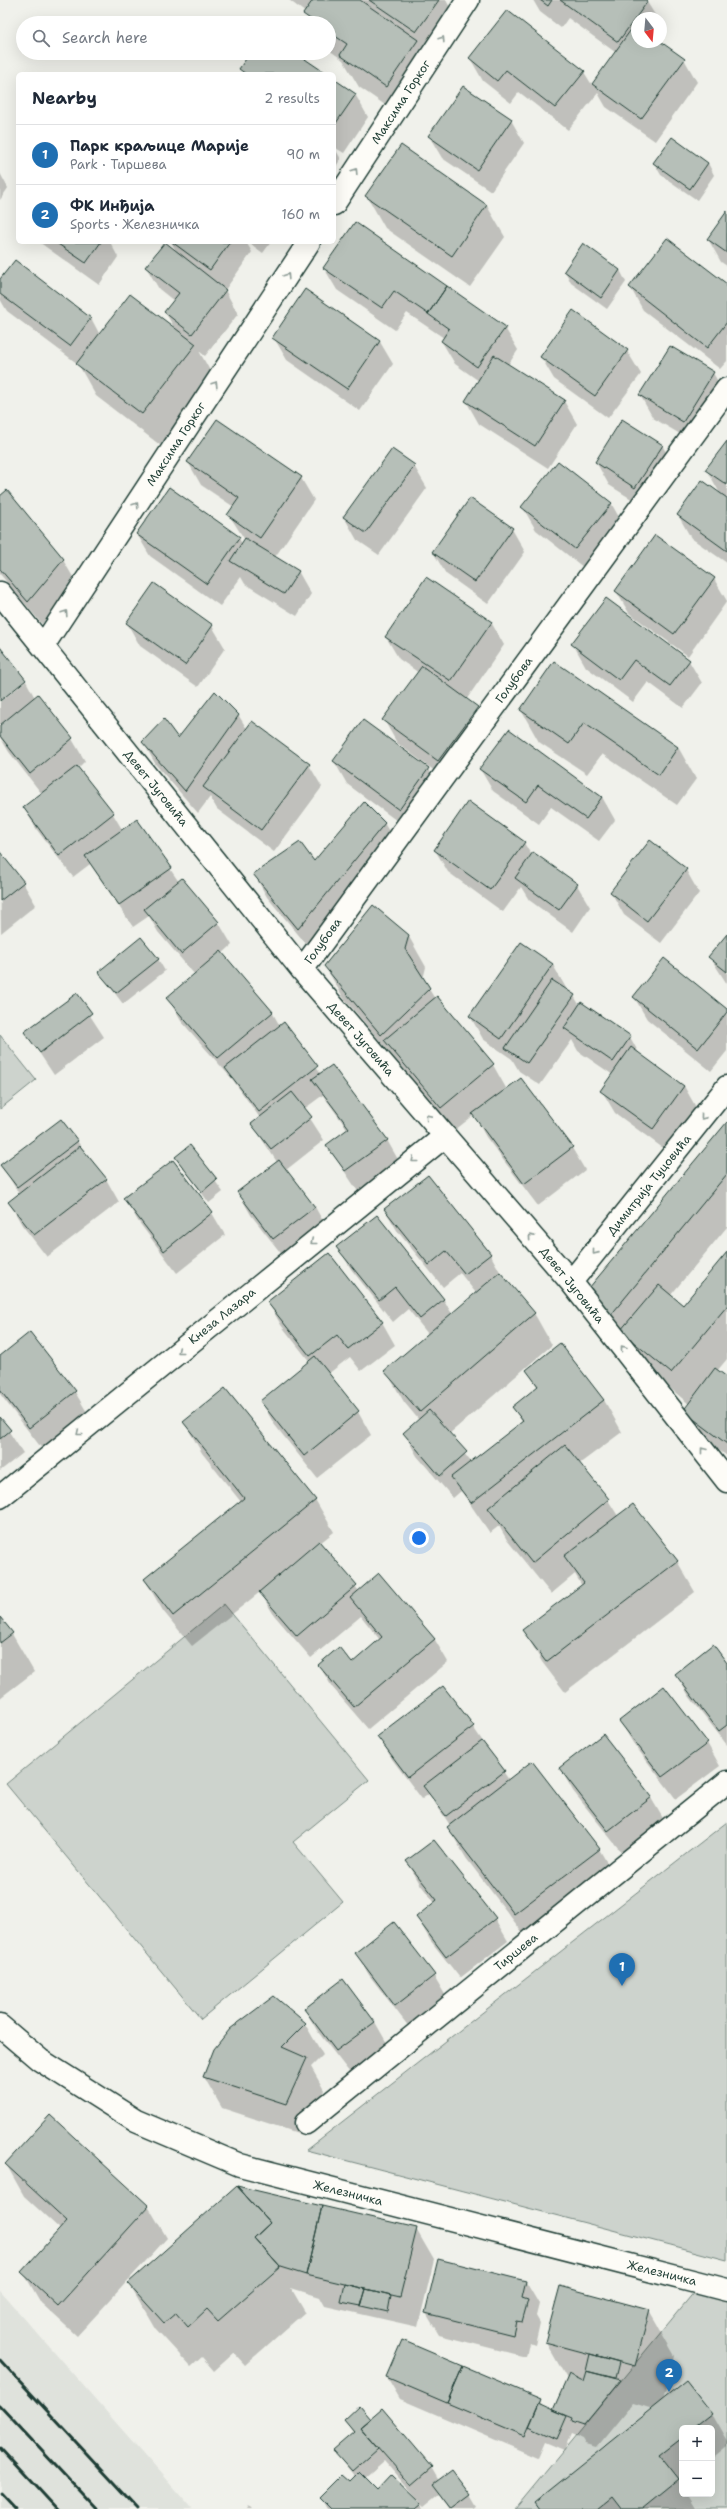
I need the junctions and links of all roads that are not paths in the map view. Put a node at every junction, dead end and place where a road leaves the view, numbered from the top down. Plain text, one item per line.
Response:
1 (468, 0) edge
2 (336, 201) edge
3 (308, 244) edge
4 (727, 389) edge
5 (0, 593) edge
6 (44, 646) junction
7 (302, 970) junction
8 (727, 1087) edge
9 (445, 1136) junction
10 (571, 1282) junction
11 (727, 1481) edge
12 (0, 1497) edge
13 (727, 1782) edge
14 (0, 2026) edge
15 (306, 2123) dead end
16 (727, 2290) edge

2 -> 1 street, Максима Горког
6 -> 3 street, Максима Горког
4 - 7 street, Голубова
5 - 6 street, Девет Југовића
6 - 7 street, Девет Југовића
9 -> 7 street, Девет Југовића
8 -> 10 street, Димитрија Туцовића
10 -> 9 street, Девет Југовића
9 -> 12 street, Кнеза Лазара
11 -> 10 street, Девет Југовића
13 - 15 street, Тиршева
14 - 16 street, Железничка

